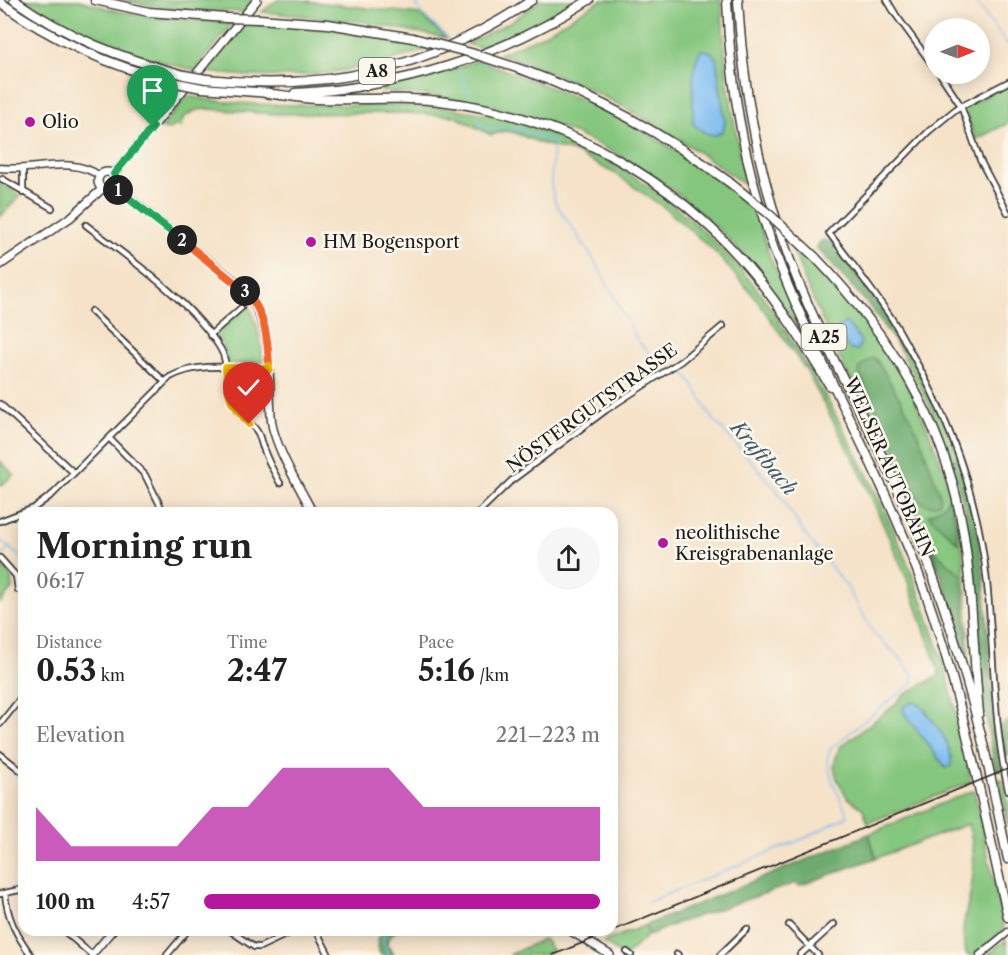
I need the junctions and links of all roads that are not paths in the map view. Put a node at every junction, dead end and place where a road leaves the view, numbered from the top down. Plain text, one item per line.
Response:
1 (14, 0) edge
2 (95, 0) edge
3 (257, 0) edge
4 (532, 0) edge
5 (589, 0) edge
6 (727, 0) edge
7 (738, 0) edge
8 (887, 0) edge
9 (0, 2) edge
10 (924, 53) edge
11 (1008, 82) edge
12 (947, 84) edge
13 (266, 93) junction
14 (961, 106) junction
15 (0, 168) edge
16 (23, 169) junction
17 (114, 174) junction
18 (100, 176) junction
19 (2, 179) dead end
20 (115, 188) junction
21 (102, 189) junction
22 (23, 193) junction
23 (52, 208) dead end
24 (1008, 213) edge
25 (86, 225) dead end
26 (0, 265) edge
27 (241, 308) dead end
28 (91, 311) dead end
29 (723, 326) dead end
30 (210, 335) junction
31 (226, 368) junction
32 (269, 369) junction
33 (165, 382) junction
34 (0, 404) edge
35 (847, 415) junction
36 (109, 438) junction
37 (74, 473) junction
38 (280, 483) dead end
39 (34, 507) edge
40 (161, 507) edge
41 (310, 507) edge
42 (484, 507) edge
43 (18, 515) edge
44 (0, 521) edge
45 (2, 560) edge
46 (18, 590) dead end
47 (18, 702) edge
48 (0, 724) edge
49 (981, 734) junction
50 (0, 754) edge
51 (18, 768) edge
52 (1008, 790) edge
53 (1008, 859) edge
54 (18, 890) edge
55 (2, 894) edge
56 (1008, 917) edge
57 (834, 924) dead end
58 (789, 925) dead end
59 (747, 929) dead end
60 (1008, 932) edge
61 (18, 935) edge
62 (19, 936) edge
63 (70, 936) edge
64 (108, 936) edge
65 (183, 936) edge
66 (238, 936) edge
67 (283, 936) edge
68 (319, 936) edge
69 (579, 936) edge
70 (809, 946) junction
71 (31, 955) edge
72 (92, 955) edge
73 (168, 955) edge
74 (329, 955) edge
75 (610, 955) edge
76 (720, 955) edge
77 (800, 955) edge
78 (818, 955) edge
79 (980, 955) edge

1 - 4 highway, A8, bridge
2 - 49 highway, bridge
3 - 17 main road
5 - 13 highway, A8
6 - 35 highway, WELSER AUTOBAHN / A25
7 - 49 highway, WELSER AUTOBAHN / A25
8 - 10 street
9 - 13 highway, A8, bridge
11 - 14 street
12 - 14 street
13 - 35 highway
14 - 24 street
14 - 52 street
15 - 16 street
16 - 18 street
16 - 22 street
17 - 18 main road
17 - 20 main road
18 - 21 main road
19 - 22 street
20 - 21 main road
20 - 32 main road
21 - 26 main road
22 - 23 street
25 - 30 street
27 - 30 street
28 - 33 street
29 - 42 street, NÖSTERGUTSTRASSE
30 - 31 street
31 - 32 street
31 - 33 street
31 - 38 street
32 - 41 main road
33 - 36 street
34 - 37 street
35 - 56 highway, WELSER AUTOBAHN / A25
36 - 37 street
36 - 40 street
37 - 39 street
43 - 44 street
45 - 46 street
47 - 48 street
49 - 53 highway, WELSER AUTOBAHN / A25
50 - 51 street
54 - 55 street
55 - 61 street
57 - 70 street
58 - 70 street
59 - 76 street
60 - 79 street
62 - 71 street
63 - 72 street
64 - 72 street
65 - 73 street
66 - 67 street
68 - 74 street
69 - 75 main road
70 - 77 street
70 - 78 street

